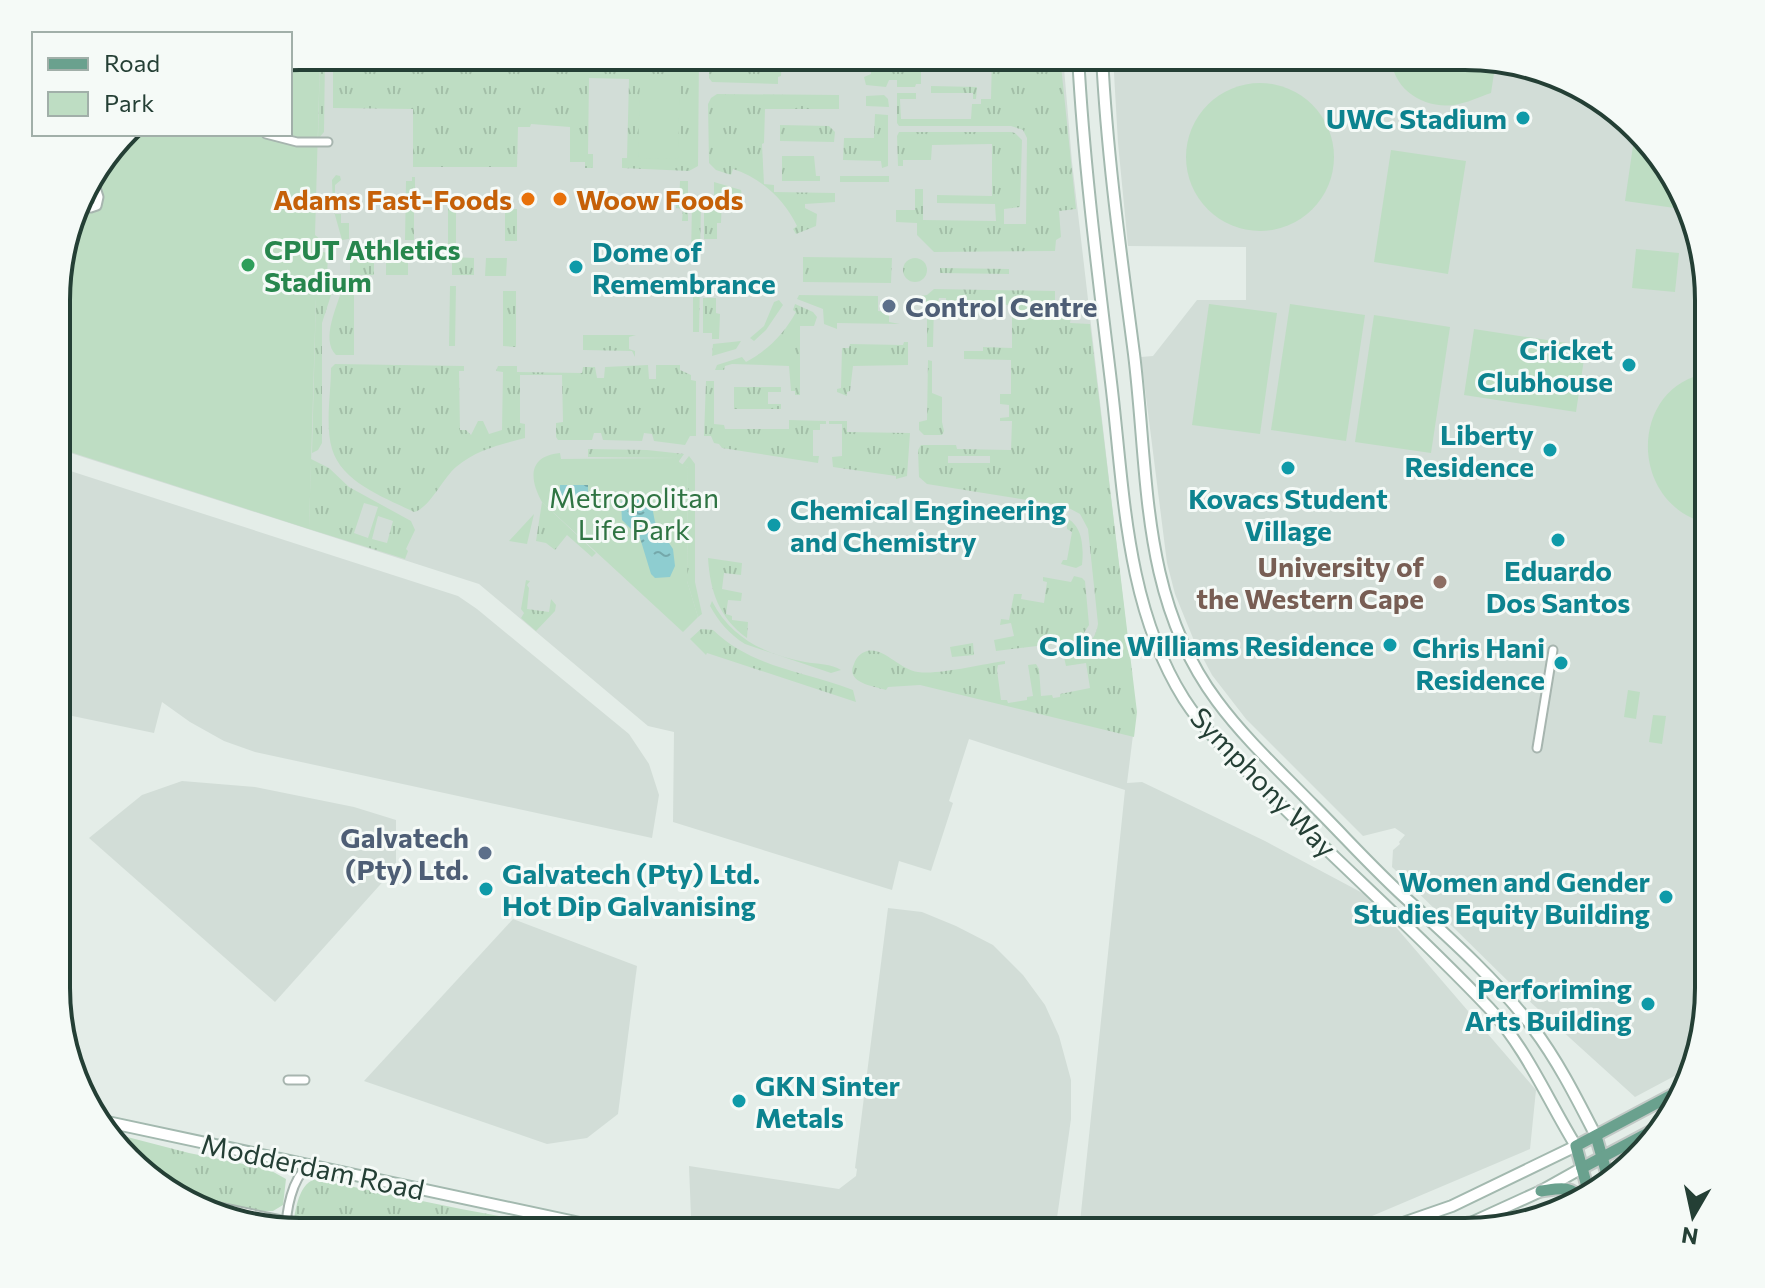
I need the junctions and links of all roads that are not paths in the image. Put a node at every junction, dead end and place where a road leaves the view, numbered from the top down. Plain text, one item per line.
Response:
1 (1079, 70) edge
2 (1103, 70) edge
3 (274, 136) edge
4 (328, 142) dead end
5 (97, 192) edge
6 (90, 207) edge
7 (1553, 650) dead end
8 (1537, 748) dead end
9 (288, 1080) dead end
10 (305, 1080) dead end
11 (1667, 1098) edge
12 (115, 1124) edge
13 (1596, 1136) junction
14 (1640, 1137) edge
15 (1576, 1146) junction
16 (1603, 1157) junction
17 (291, 1162) junction
18 (308, 1166) junction
19 (1582, 1168) junction
20 (1606, 1170) edge
21 (298, 1174) junction
22 (1586, 1183) edge
23 (1574, 1190) edge
24 (1541, 1191) junction
25 (1485, 1217) edge
26 (287, 1218) edge
27 (555, 1218) edge
28 (1417, 1218) edge

1 - 15 main road, Symphony Way
2 - 13 main road, Symphony Way
3 - 4 street
5 - 6 street
7 - 8 street
9 - 10 street
11 - 13 main road
12 - 17 main road, Modderdam Road
13 - 15 main road
13 - 16 main road
14 - 16 main road
15 - 19 main road
15 - 28 main road
16 - 19 main road
16 - 20 main road
17 - 18 main road, Modderdam Road
17 - 21 street
18 - 21 street
18 - 27 main road, Modderdam Road
19 - 22 main road
19 - 24 main road
21 - 26 street
23 - 24 main road
24 - 25 main road

